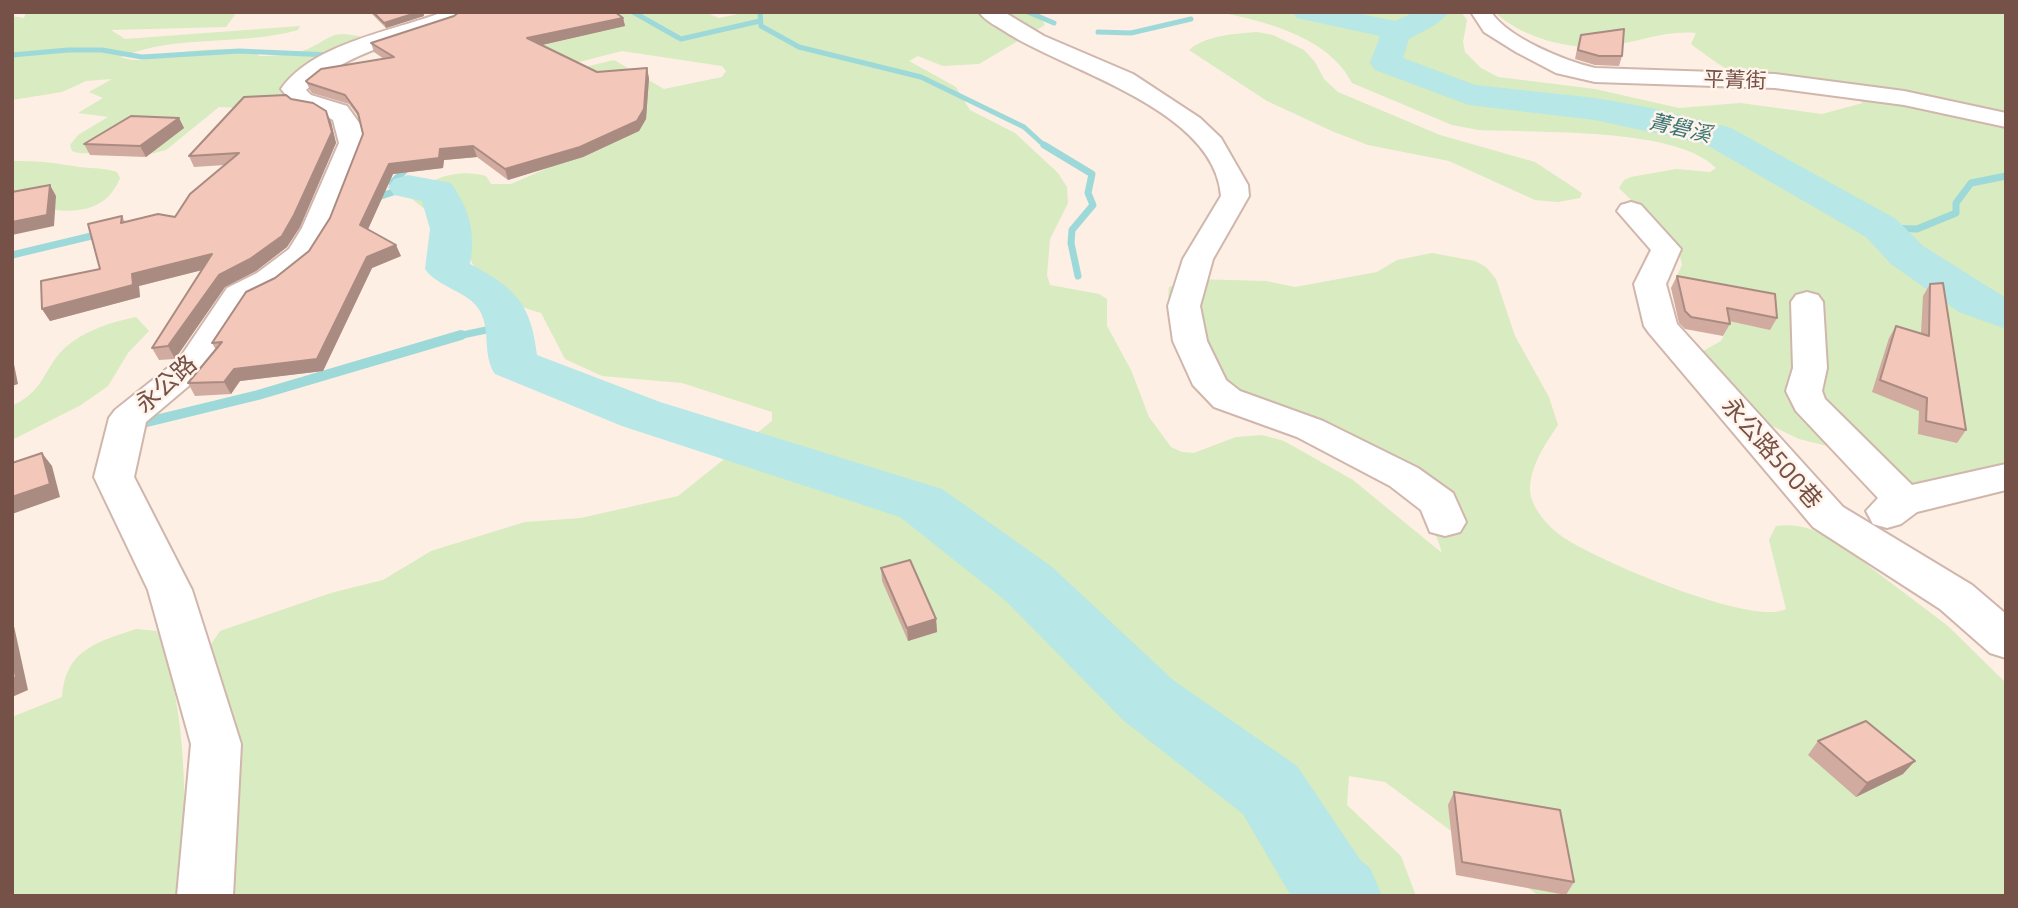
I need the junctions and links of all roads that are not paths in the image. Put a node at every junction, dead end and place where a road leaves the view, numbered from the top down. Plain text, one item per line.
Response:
1 (462, 12) edge
2 (989, 12) edge
3 (1481, 12) edge
4 (2006, 120) edge
5 (1631, 211) dead end
6 (1807, 302) dead end
7 (2006, 477) edge
8 (1904, 501) junction
9 (1445, 522) dead end
10 (1901, 562) junction
11 (2006, 640) edge
12 (205, 896) edge

1 - 12 street, 永公路
2 - 9 street
3 - 4 street, 平菁街
5 - 10 street, 永公路500巷
6 - 8 street
7 - 8 street
8 - 10 street
10 - 11 street, 永公路500巷

